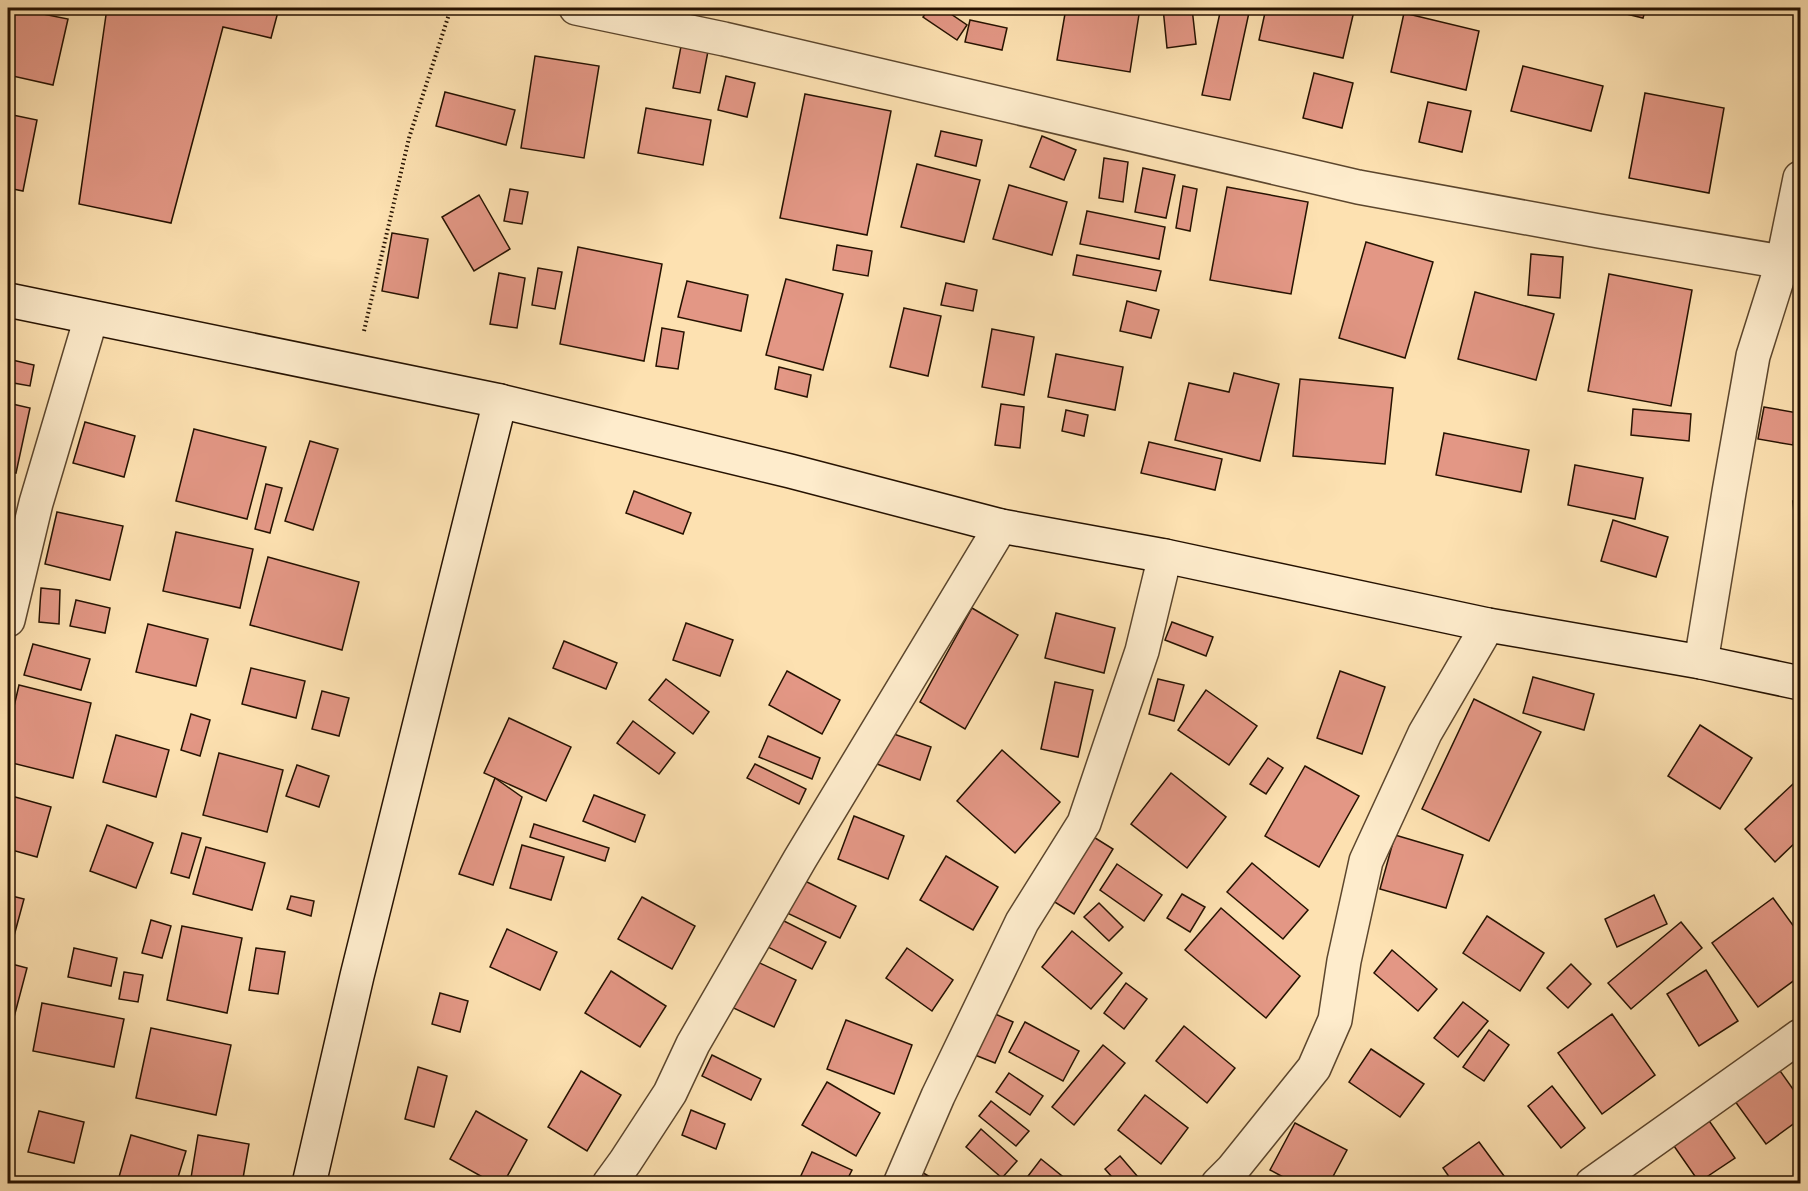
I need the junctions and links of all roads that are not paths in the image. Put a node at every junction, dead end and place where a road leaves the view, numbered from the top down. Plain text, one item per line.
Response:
1 (576, 8) edge
2 (1800, 178) edge
3 (1792, 263) edge
4 (8, 300) edge
5 (90, 318) junction
6 (500, 401) junction
7 (1001, 526) junction
8 (1165, 556) junction
9 (8, 620) edge
10 (1488, 625) junction
11 (1701, 662) junction
12 (1800, 683) edge
13 (1800, 1036) edge
14 (309, 1184) edge
15 (609, 1184) edge
16 (900, 1184) edge
17 (1218, 1184) edge
18 (1592, 1184) edge

1 - 3 street
2 - 3 street
3 - 11 street
4 - 5 street
5 - 6 street
5 - 9 street
6 - 7 street
6 - 14 street
7 - 8 street
7 - 15 street
8 - 10 street
8 - 16 street
10 - 11 street
10 - 17 street
11 - 12 street
13 - 18 street

